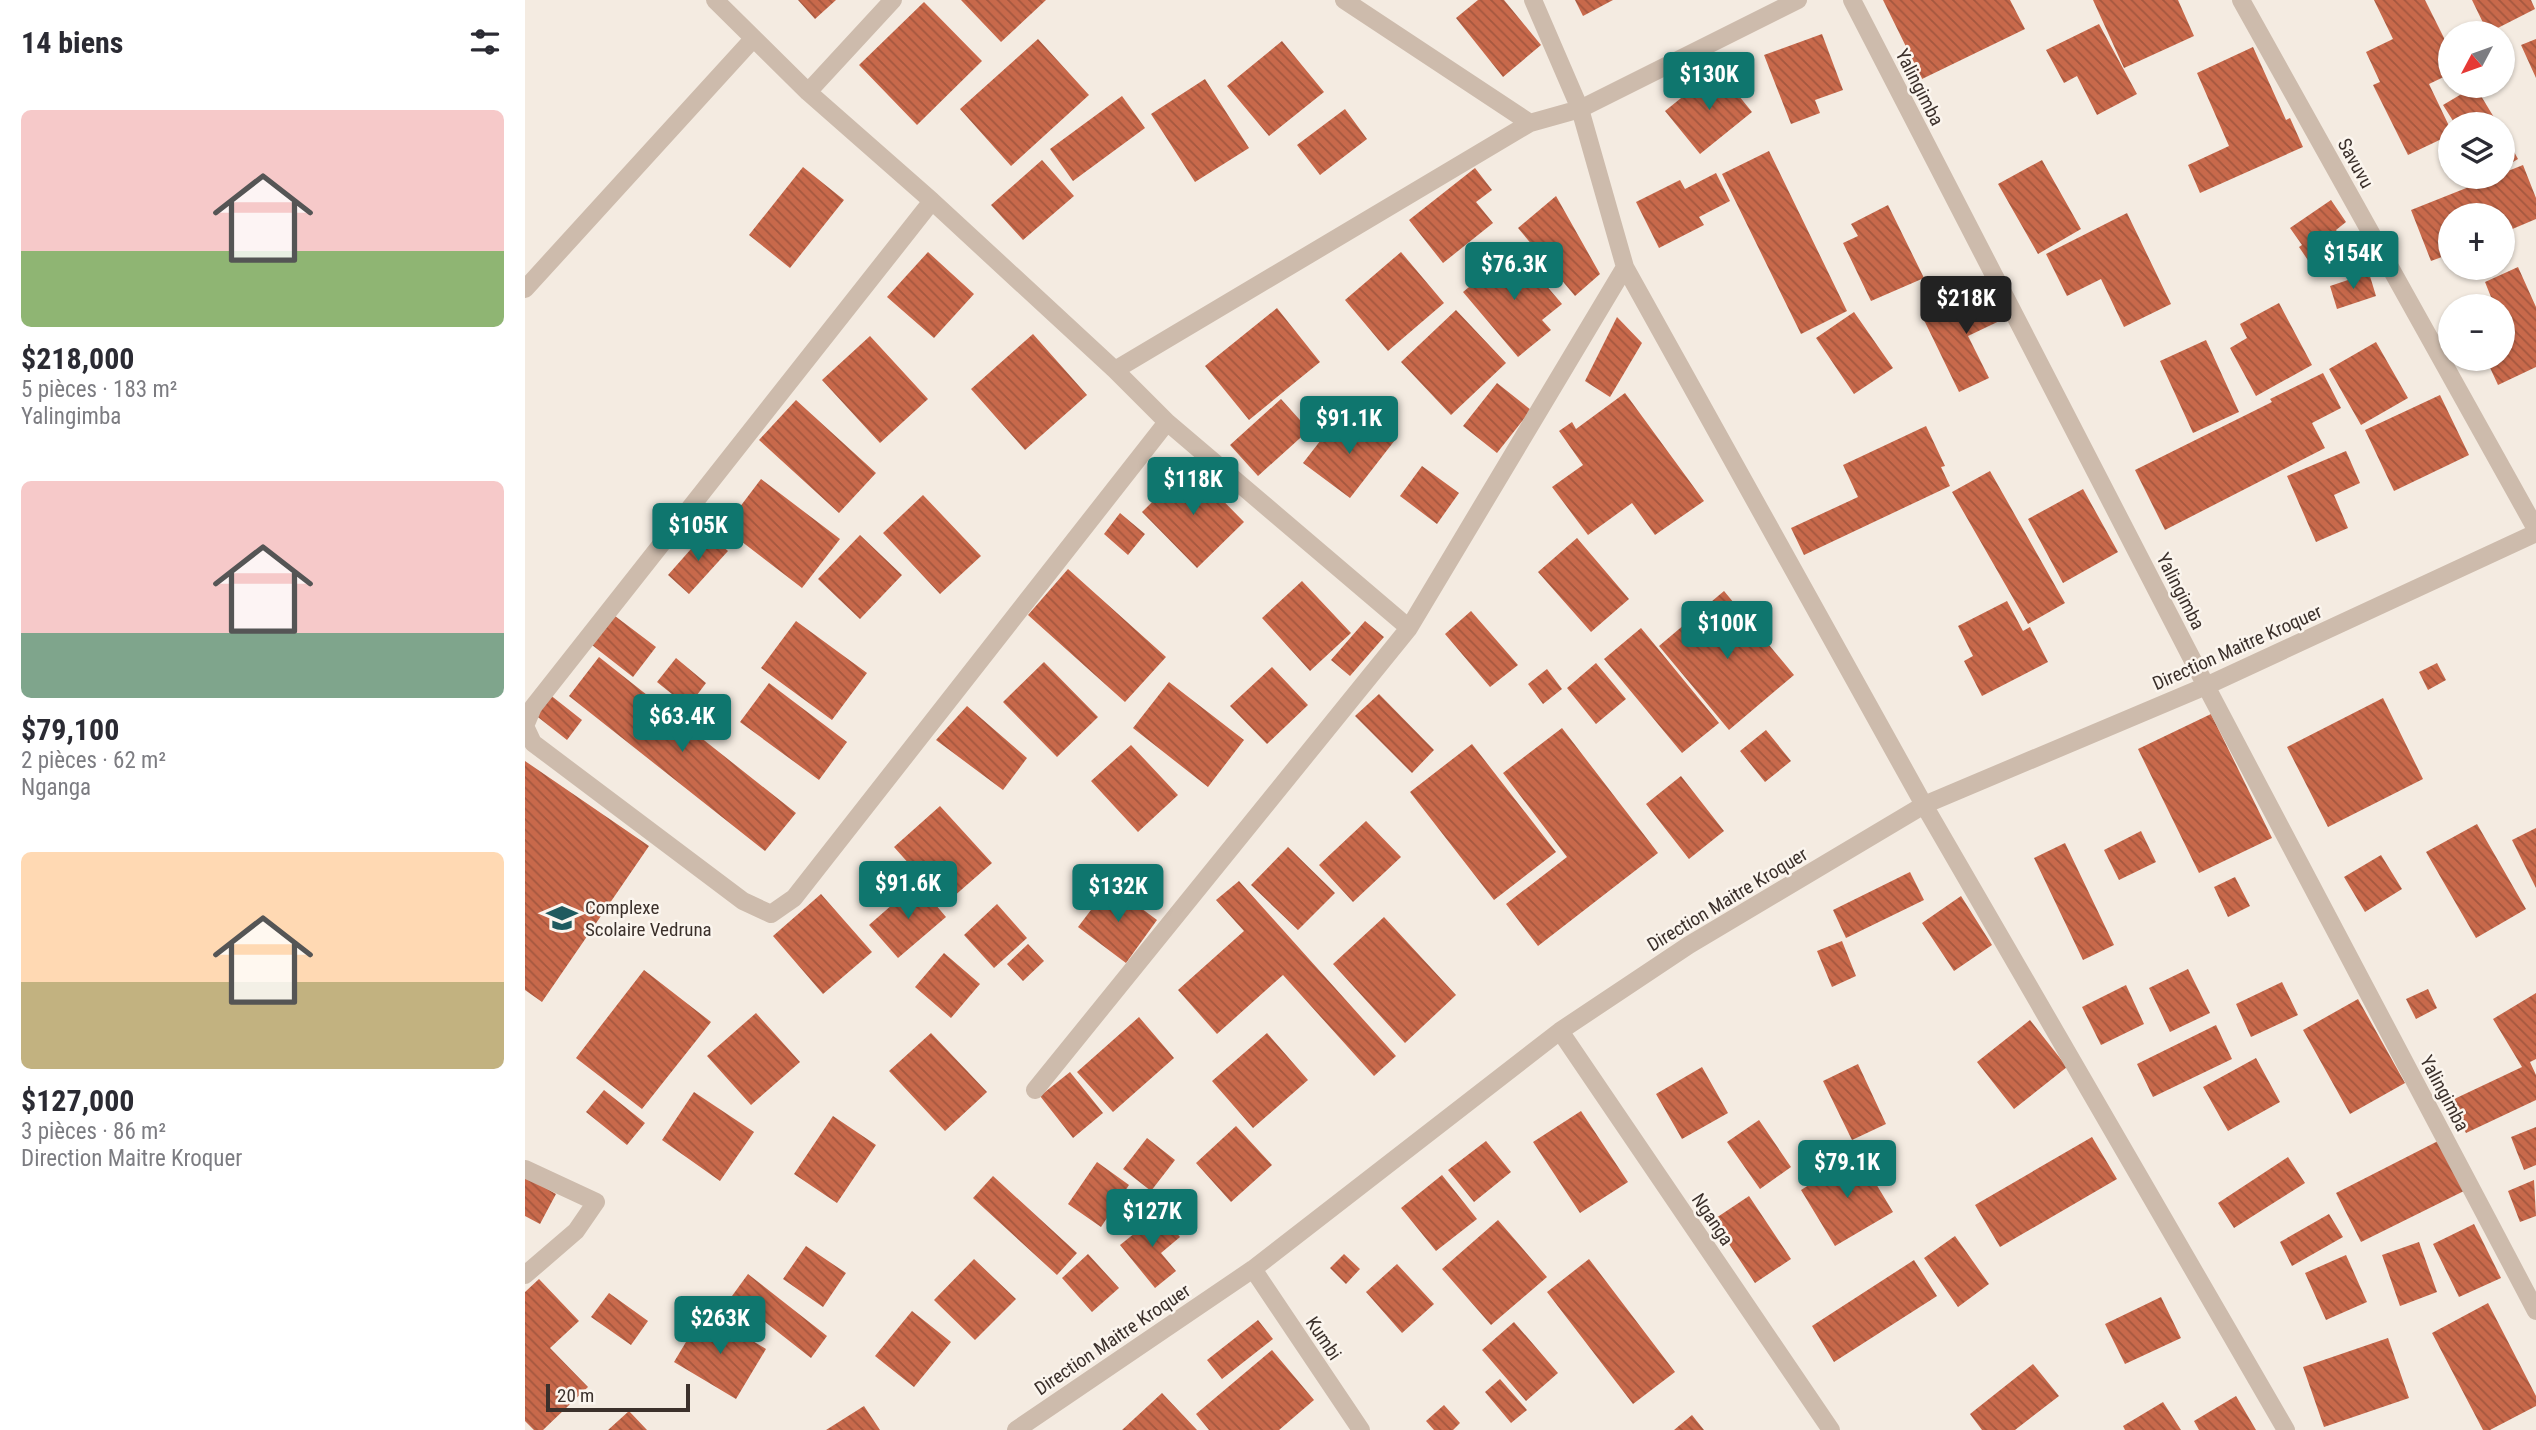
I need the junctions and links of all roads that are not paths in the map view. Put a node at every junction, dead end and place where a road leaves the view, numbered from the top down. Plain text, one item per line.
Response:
1 (715, 0) edge
2 (893, 0) edge
3 (1344, 0) edge
4 (1534, 0) edge
5 (1798, 0) edge
6 (1852, 0) edge
7 (2241, 0) edge
8 (754, 39) junction
9 (808, 92) junction
10 (1580, 109) junction
11 (1530, 123) junction
12 (932, 201) junction
13 (1625, 267) junction
14 (525, 289) edge
15 (1115, 370) junction
16 (1167, 422) junction
17 (2536, 531) edge
18 (1409, 628) junction
19 (2206, 686) junction
20 (525, 726) edge
21 (1924, 805) junction
22 (1559, 1031) junction
23 (1035, 1090) dead end
24 (525, 1169) edge
25 (1252, 1269) junction
26 (525, 1275) edge
27 (2536, 1311) edge
28 (1016, 1430) edge
29 (1361, 1430) edge
30 (1831, 1430) edge
31 (2286, 1430) edge

1 - 8 street
2 - 9 street
3 - 11 street
4 - 10 street
5 - 10 street
6 - 19 street, Yalingimba
7 - 17 street, Savuvu
8 - 9 street
8 - 14 street
9 - 12 street
10 - 11 street
10 - 13 street
11 - 15 street
12 - 15 street
12 - 20 street
13 - 18 street
13 - 21 street
15 - 16 street
16 - 18 street
16 - 20 street
17 - 19 street, Direction Maitre Kroquer
18 - 23 street
19 - 21 street, Direction Maitre Kroquer
19 - 27 street, Yalingimba
21 - 22 street, Direction Maitre Kroquer
21 - 31 street
22 - 25 street, Direction Maitre Kroquer
22 - 30 street, Nganga
24 - 26 street
25 - 28 street, Direction Maitre Kroquer
25 - 29 street, Kumbi

